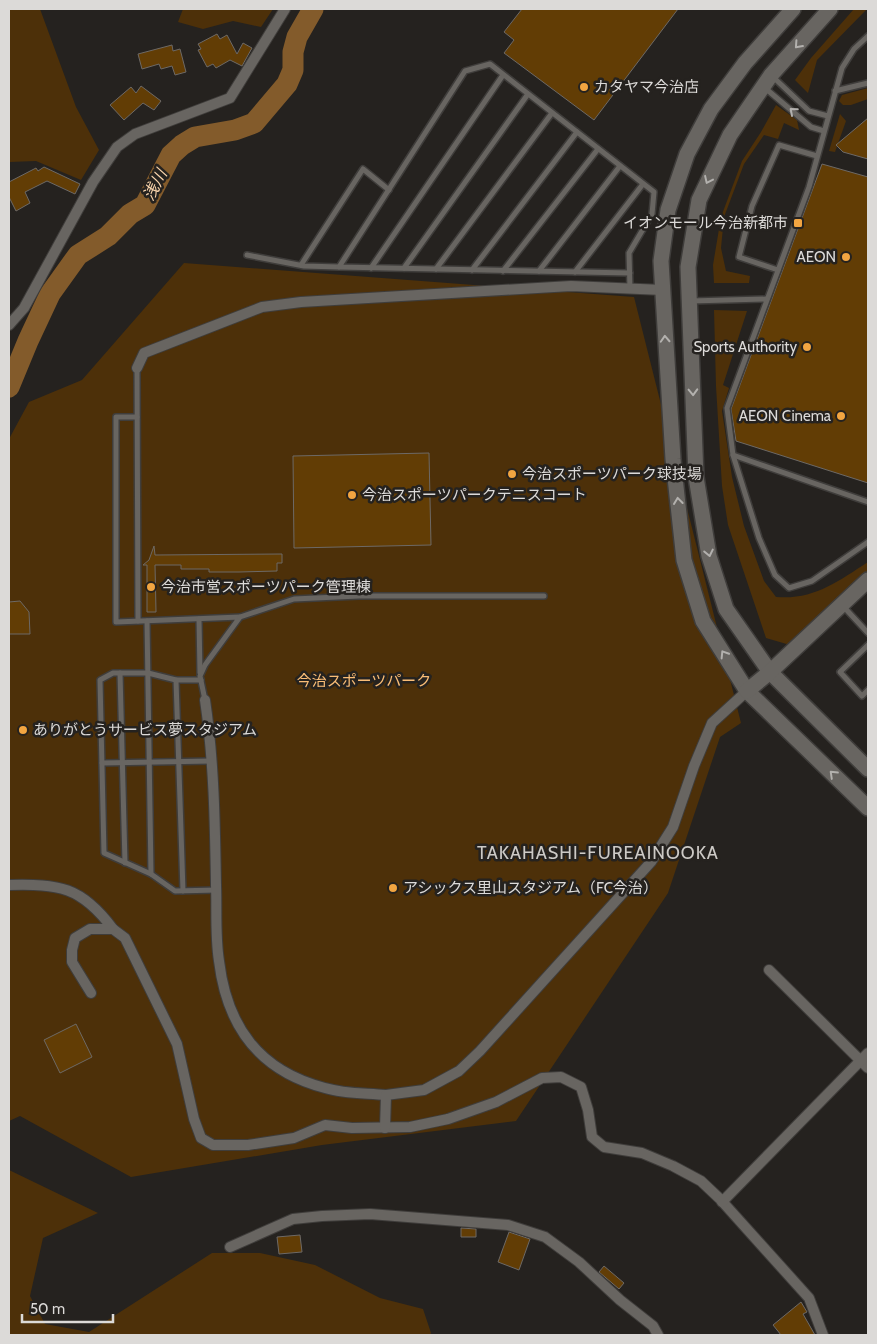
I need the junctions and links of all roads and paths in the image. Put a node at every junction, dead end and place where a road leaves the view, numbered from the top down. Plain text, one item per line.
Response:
1 (285, 9) edge
2 (793, 9) edge
3 (830, 9) edge
4 (868, 36) edge
5 (503, 75) junction
6 (767, 81) junction
7 (868, 82) edge
8 (835, 91) junction
9 (528, 94) junction
10 (552, 112) junction
11 (828, 116) junction
12 (824, 131) junction
13 (577, 132) junction
14 (598, 149) junction
15 (818, 156) junction
16 (620, 166) junction
17 (644, 184) junction
18 (389, 190) junction
19 (247, 255) dead end
20 (301, 265) junction
21 (339, 267) junction
22 (371, 268) junction
23 (404, 268) junction
24 (436, 269) junction
25 (472, 270) junction
26 (778, 270) junction
27 (503, 271) junction
28 (539, 271) junction
29 (576, 272) junction
30 (630, 273) junction
31 (630, 288) junction
32 (662, 290) junction
33 (767, 299) junction
34 (689, 301) junction
35 (9, 325) edge
36 (137, 368) joint
37 (137, 417) junction
38 (733, 455) junction
39 (868, 502) edge
40 (868, 542) edge
41 (868, 580) edge
42 (544, 596) dead end
43 (842, 605) junction
44 (240, 618) junction
45 (199, 619) junction
46 (138, 621) junction
47 (147, 621) junction
48 (868, 633) edge
49 (868, 645) edge
50 (770, 672) junction
51 (120, 673) junction
52 (148, 673) junction
53 (201, 678) junction
54 (176, 680) junction
55 (747, 690) junction
56 (868, 690) edge
57 (205, 700) joint
58 (212, 761) junction
59 (179, 762) junction
60 (102, 763) junction
61 (122, 763) junction
62 (150, 763) junction
63 (868, 769) edge
64 (868, 808) edge
65 (125, 862) junction
66 (151, 874) junction
67 (9, 885) edge
68 (216, 890) junction
69 (183, 891) junction
70 (112, 929) junction
71 (769, 970) dead end
72 (91, 993) dead end
73 (866, 1061) edge
74 (386, 1095) junction
75 (384, 1128) junction
76 (722, 1202) junction
77 (230, 1247) dead end
78 (658, 1335) edge
79 (823, 1335) edge

1 - 35 street
2 - 32 street
3 -> 6 street
4 - 8 lane
5 - 9 lane
5 - 18 lane
5 - 22 lane
6 - 11 lane
12 -> 6 lane
6 -> 34 street
7 - 8 lane
8 - 11 lane
9 - 10 lane
9 - 23 lane
10 - 13 lane
10 - 24 lane
11 - 12 lane
12 - 15 lane
13 - 14 lane
13 - 25 lane
14 - 16 lane
14 - 27 lane
15 - 26 lane
15 - 26 lane
16 - 17 lane
16 - 28 lane
17 - 29 lane
17 - 30 lane
18 - 20 lane
18 - 21 lane
19 - 20 lane
20 - 21 lane
21 - 22 lane
22 - 23 lane
23 - 24 lane
24 - 25 lane
25 - 27 lane
26 - 33 lane
27 - 28 lane
28 - 29 lane
29 - 30 lane
30 - 31 lane
31 - 32 street
31 - 36 street
55 -> 32 street
33 - 34 lane
33 - 38 lane
34 -> 50 street
36 - 37 lane
37 - 46 lane
37 - 46 lane
38 - 39 lane
38 - 40 lane
41 - 43 street
42 - 44 lane
43 - 48 lane
43 - 50 street
44 - 45 lane
44 - 53 lane
45 - 47 lane
45 - 53 lane
46 - 47 lane
47 - 52 lane
49 - 56 lane
50 - 55 street
50 - 63 street
51 - 52 lane
51 - 60 lane
51 - 61 lane
52 - 54 lane
52 - 62 lane
53 - 54 lane
53 - 57 lane
54 - 59 lane
64 -> 55 street
55 - 74 street
57 - 58 street
58 - 59 lane
58 - 68 street
59 - 62 lane
59 - 69 lane
60 - 61 lane
60 - 65 lane
61 - 62 lane
61 - 65 lane
62 - 66 lane
65 - 66 lane
66 - 69 lane
67 - 70 street
68 - 69 lane
68 - 74 street
70 - 72 street
70 - 75 street
71 - 73 street
73 - 76 street
74 - 75 street
75 - 76 street
76 - 79 street
77 - 78 street

